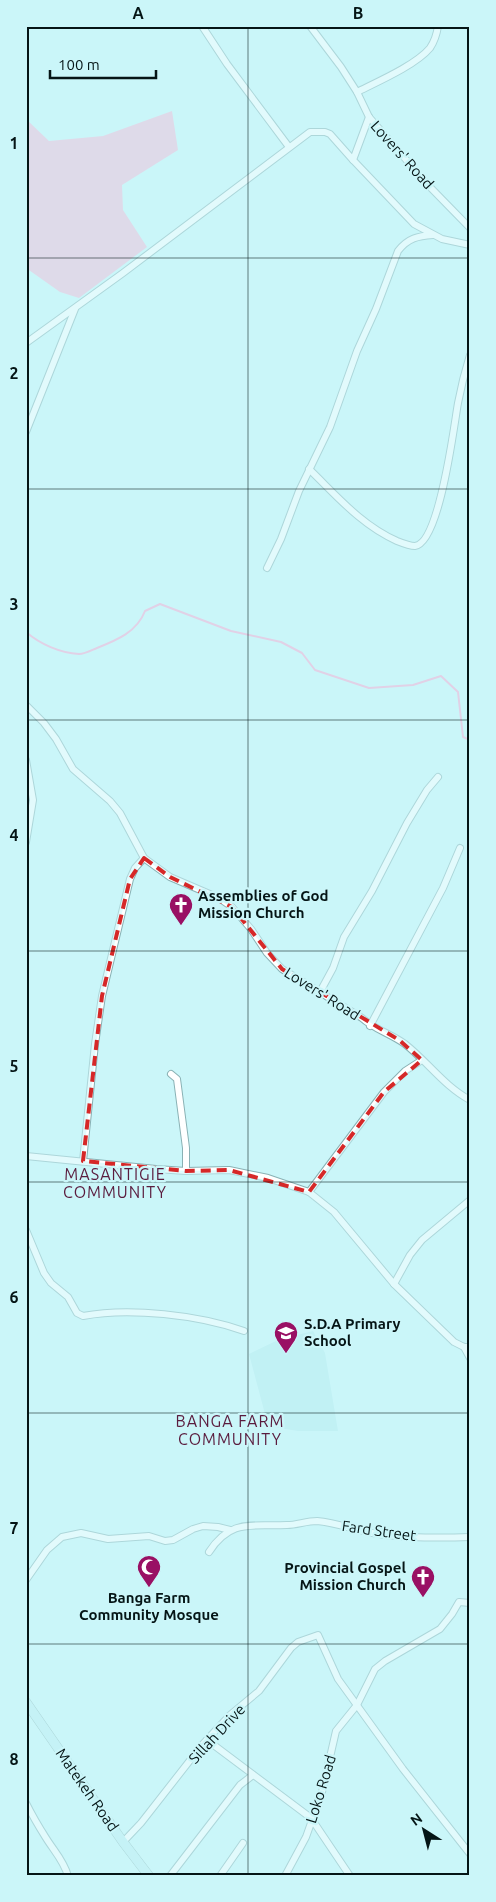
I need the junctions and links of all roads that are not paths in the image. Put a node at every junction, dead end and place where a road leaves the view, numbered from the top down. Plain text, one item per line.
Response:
1 (202, 26) edge
2 (310, 26) edge
3 (438, 26) edge
4 (357, 92) junction
5 (369, 117) junction
6 (289, 147) junction
7 (353, 160) junction
8 (470, 228) edge
9 (433, 235) junction
10 (470, 245) edge
11 (76, 308) junction
12 (26, 344) edge
13 (470, 355) edge
14 (26, 432) edge
15 (309, 469) junction
16 (267, 568) dead end
17 (26, 705) edge
18 (26, 760) edge
19 (438, 777) dead end
20 (26, 842) edge
21 (460, 848) dead end
22 (144, 858) junction
23 (320, 992) junction
24 (370, 1026) junction
25 (422, 1060) junction
26 (171, 1074) dead end
27 (470, 1100) edge
28 (26, 1156) edge
29 (83, 1161) junction
30 (186, 1171) junction
31 (309, 1192) junction
32 (470, 1200) edge
33 (26, 1230) edge
34 (394, 1284) junction
35 (244, 1331) dead end
36 (467, 1347) edge
37 (470, 1358) edge
38 (230, 1530) junction
39 (470, 1537) edge
40 (209, 1552) dead end
41 (26, 1580) edge
42 (470, 1603) edge
43 (26, 1702) edge
44 (357, 1705) junction
45 (207, 1740) junction
46 (253, 1775) junction
47 (26, 1803) edge
48 (312, 1818) junction
49 (123, 1842) junction
50 (243, 1843) dead end
51 (470, 1854) edge
52 (68, 1876) edge
53 (149, 1876) edge
54 (170, 1876) edge
55 (220, 1876) edge
56 (285, 1876) edge
57 (350, 1876) edge

1 - 6 street
2 - 4 street, Lovers' Road
3 - 4 street
4 - 5 street, Lovers' Road
5 - 7 street
5 - 8 street, Lovers' Road
6 - 7 street
6 - 11 street
7 - 9 street
9 - 10 street
9 - 15 street
11 - 12 street
11 - 14 street
13 - 15 street
15 - 16 street
17 - 22 street, Lovers' Road
18 - 20 street
19 - 23 street
21 - 24 street
22 - 23 street, Lovers' Road
22 - 29 street
23 - 24 street, Lovers' Road
24 - 25 street, Lovers' Road
25 - 27 street, Lovers' Road
25 - 31 street
26 - 30 street
28 - 29 street
29 - 30 street
30 - 31 street
31 - 34 street
32 - 34 street
33 - 35 street
34 - 36 street
36 - 37 street
38 - 39 street, Fard Street
38 - 40 street
38 - 41 street
42 - 44 street, Loko Road
43 - 49 street, Matekeh Road
44 - 45 street, Sillah Drive
44 - 48 street, Loko Road
44 - 51 street
45 - 46 street
45 - 49 street, Sillah Drive
46 - 48 street
46 - 54 street
47 - 52 street
48 - 56 street, Loko Road
48 - 57 street
49 - 53 street, Matekeh Road
50 - 55 street

